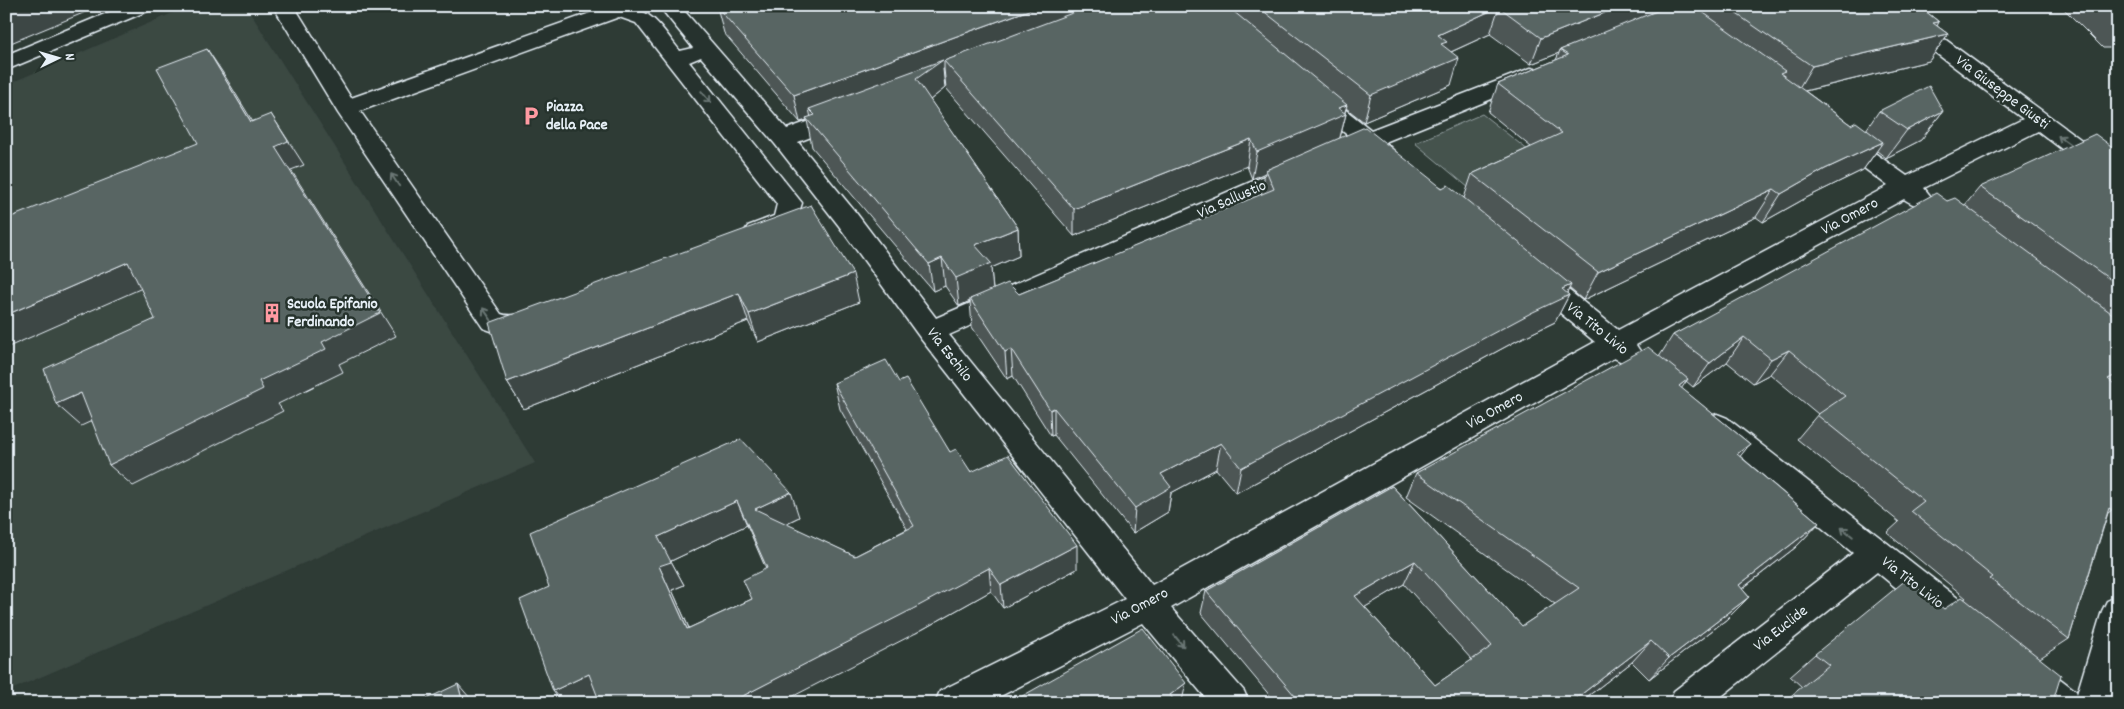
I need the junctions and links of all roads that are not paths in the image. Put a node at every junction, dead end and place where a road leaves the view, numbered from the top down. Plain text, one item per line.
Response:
1 (143, 6) edge
2 (284, 6) edge
3 (669, 6) edge
4 (1886, 6) edge
5 (707, 50) junction
6 (675, 59) junction
7 (6, 63) edge
8 (1548, 68) edge
9 (1293, 79) edge
10 (867, 107) edge
11 (346, 108) junction
12 (2038, 121) junction
13 (1826, 129) edge
14 (783, 139) junction
15 (1368, 140) junction
16 (1406, 171) edge
17 (2118, 179) edge
18 (1906, 188) junction
19 (1937, 211) edge
20 (740, 239) edge
21 (1518, 263) edge
22 (548, 314) edge
23 (931, 332) junction
24 (1615, 344) junction
25 (1646, 368) edge
26 (1700, 412) edge
27 (1876, 554) junction
28 (1148, 604) junction
29 (2118, 611) edge
30 (952, 703) edge
31 (1232, 703) edge
32 (1686, 703) edge
33 (2064, 703) edge
34 (2092, 703) edge

1 - 7 street
2 - 11 street
3 - 5 street, Via Eschilo
4 - 12 street, Via Giuseppe Giusti
5 - 6 street
5 - 14 street, Via Eschilo
6 - 11 street
6 -> 20 street
8 - 15 street, Via Sallustio
9 - 15 street
10 - 14 street
22 -> 11 street
17 -> 12 street, Via Giuseppe Giusti
12 - 18 street, Via Omero
13 - 18 street
14 - 23 street, Via Eschilo
15 - 16 street
15 - 23 street, Via Sallustio
18 - 19 street
18 - 24 street, Via Omero
21 - 24 street, Via Tito Livio
23 - 28 street, Via Eschilo
24 - 25 street, Via Tito Livio
24 - 28 street, Via Omero
27 -> 26 street, Via Tito Livio
27 - 32 street, Via Euclide
27 - 33 street, Via Tito Livio
28 - 30 street, Via Omero
28 -> 31 street, Via Eschilo
29 - 34 street

